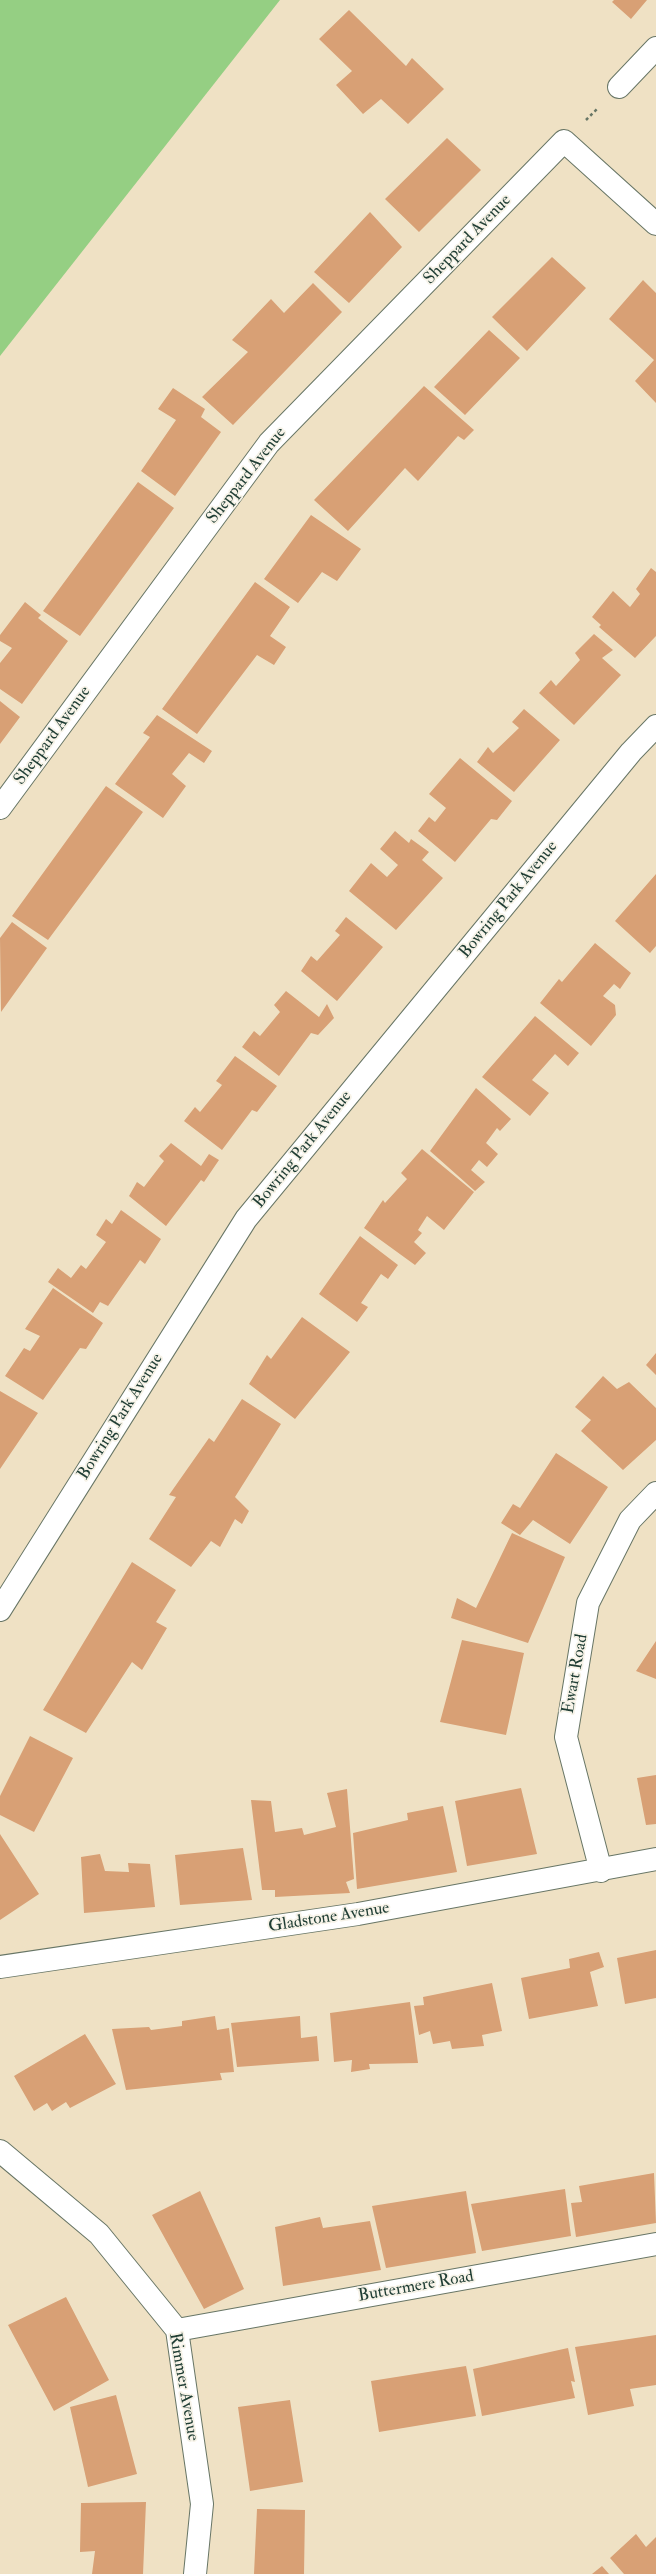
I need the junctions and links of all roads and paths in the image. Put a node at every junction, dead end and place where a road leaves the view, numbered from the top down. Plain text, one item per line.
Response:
1 (656, 48) edge
2 (619, 87) joint
3 (564, 141) junction
4 (656, 224) edge
5 (656, 726) edge
6 (0, 808) edge
7 (656, 1493) edge
8 (0, 1610) edge
9 (656, 1860) edge
10 (601, 1871) junction
11 (0, 1967) edge
12 (0, 2151) edge
13 (656, 2244) edge
14 (176, 2330) junction
15 (195, 2574) edge

1 - 2 street
2 - 3 path
3 - 4 street
3 - 6 street, Sheppard Avenue
5 - 8 street, Bowring Park Avenue
7 - 10 street, Ewart Road
9 - 10 street, Gladstone Avenue
10 - 11 street, Gladstone Avenue
12 - 14 street, Rimmer Avenue
13 - 14 street, Buttermere Road
14 - 15 street, Rimmer Avenue

